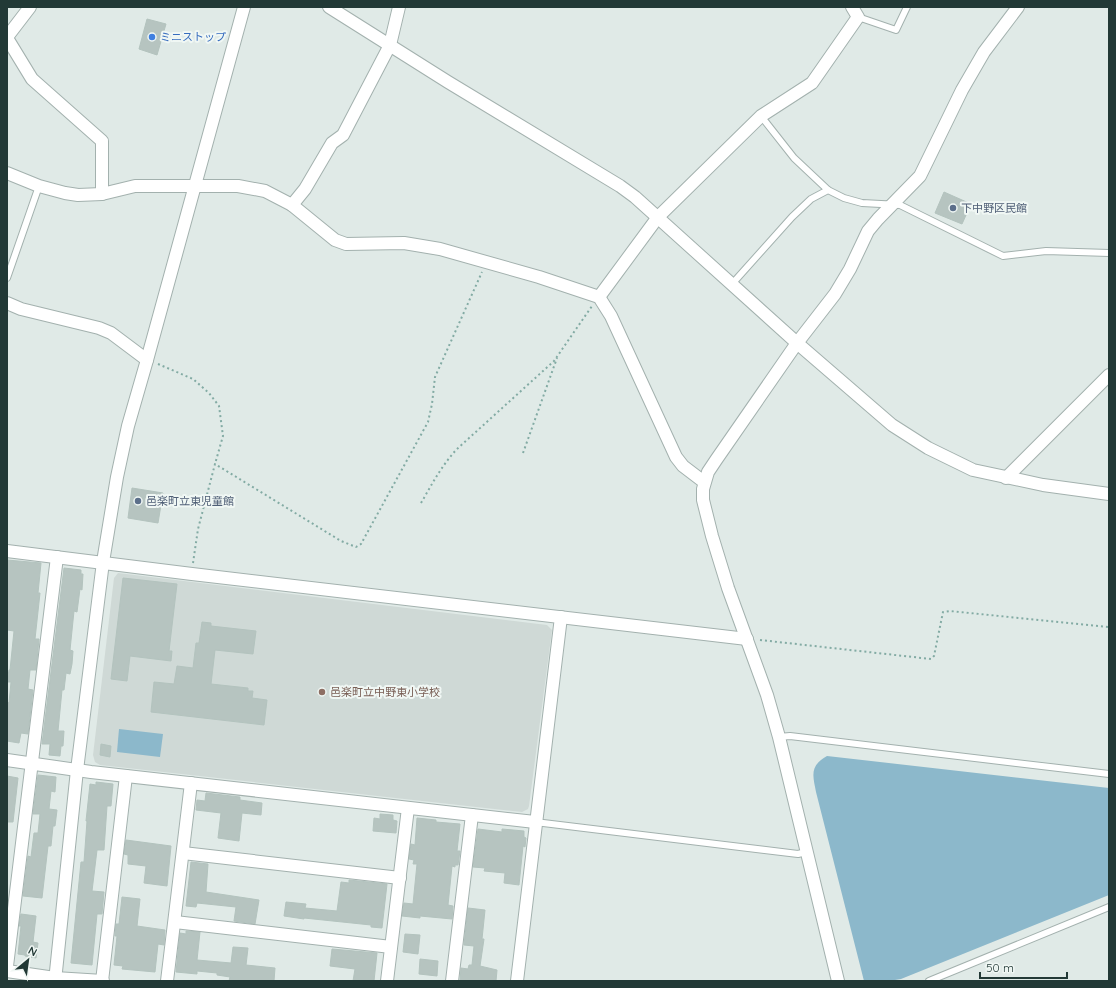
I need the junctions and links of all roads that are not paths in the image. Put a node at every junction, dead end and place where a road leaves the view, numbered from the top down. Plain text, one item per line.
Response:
1 (30, 7) edge
2 (244, 7) edge
3 (329, 7) edge
4 (399, 7) edge
5 (907, 7) edge
6 (1018, 7) edge
7 (855, 12) edge
8 (7, 38) edge
9 (390, 45) junction
10 (760, 116) junction
11 (7, 173) edge
12 (40, 186) junction
13 (195, 186) junction
14 (828, 190) junction
15 (102, 194) junction
16 (292, 205) junction
17 (892, 205) junction
18 (658, 217) junction
19 (1109, 253) edge
20 (7, 278) edge
21 (732, 284) junction
22 (599, 297) junction
23 (7, 303) edge
24 (797, 343) junction
25 (147, 360) junction
26 (1109, 375) edge
27 (1006, 478) junction
28 (704, 482) junction
29 (1109, 494) edge
30 (7, 551) edge
31 (57, 556) junction
32 (102, 562) junction
33 (561, 617) junction
34 (747, 639) junction
35 (779, 737) junction
36 (7, 760) edge
37 (31, 764) junction
38 (77, 770) junction
39 (1109, 774) edge
40 (126, 776) junction
41 (191, 783) junction
42 (408, 808) junction
43 (472, 815) junction
44 (535, 822) junction
45 (806, 852) junction
46 (183, 853) junction
47 (400, 878) junction
48 (1109, 907) edge
49 (174, 922) junction
50 (391, 947) junction
51 (7, 966) edge
52 (7, 971) edge
53 (55, 979) edge
54 (102, 981) edge
55 (168, 981) edge
56 (387, 981) edge
57 (452, 981) edge
58 (517, 981) edge
59 (838, 981) edge
60 (929, 981) edge

1 - 8 street
2 - 13 street
3 - 9 street
4 - 9 street
5 - 7 lane
6 - 17 street
7 - 10 street
8 - 15 street
9 - 16 street
9 - 18 street
10 - 14 lane
10 - 18 street
11 - 12 street
12 - 15 street
12 - 20 lane
13 - 15 street
13 - 16 street
13 - 25 street
14 - 17 lane
14 - 21 lane
16 - 22 street
17 - 19 lane
17 - 24 street
18 - 21 street
18 - 22 street
21 - 24 street
22 - 28 street
23 - 25 street
24 - 27 street
24 - 28 street
25 - 32 street
26 - 27 street
27 - 29 street
28 - 34 street
30 - 31 street
31 - 32 street
31 - 37 street
32 - 33 street
32 - 38 street
33 - 34 street
33 - 44 street
34 - 35 street
35 - 39 lane
35 - 45 street
36 - 37 street
37 - 38 street
37 - 51 street
38 - 40 street
38 - 53 street
40 - 41 street
40 - 54 street
41 - 42 street
41 - 46 street
42 - 43 street
42 - 47 street
43 - 44 street
43 - 57 street
44 - 45 lane
44 - 58 street
45 - 59 street
46 - 47 street
46 - 49 street
47 - 50 street
48 - 60 lane
49 - 50 street
49 - 55 street
50 - 56 street
52 - 53 street
53 - 54 street

